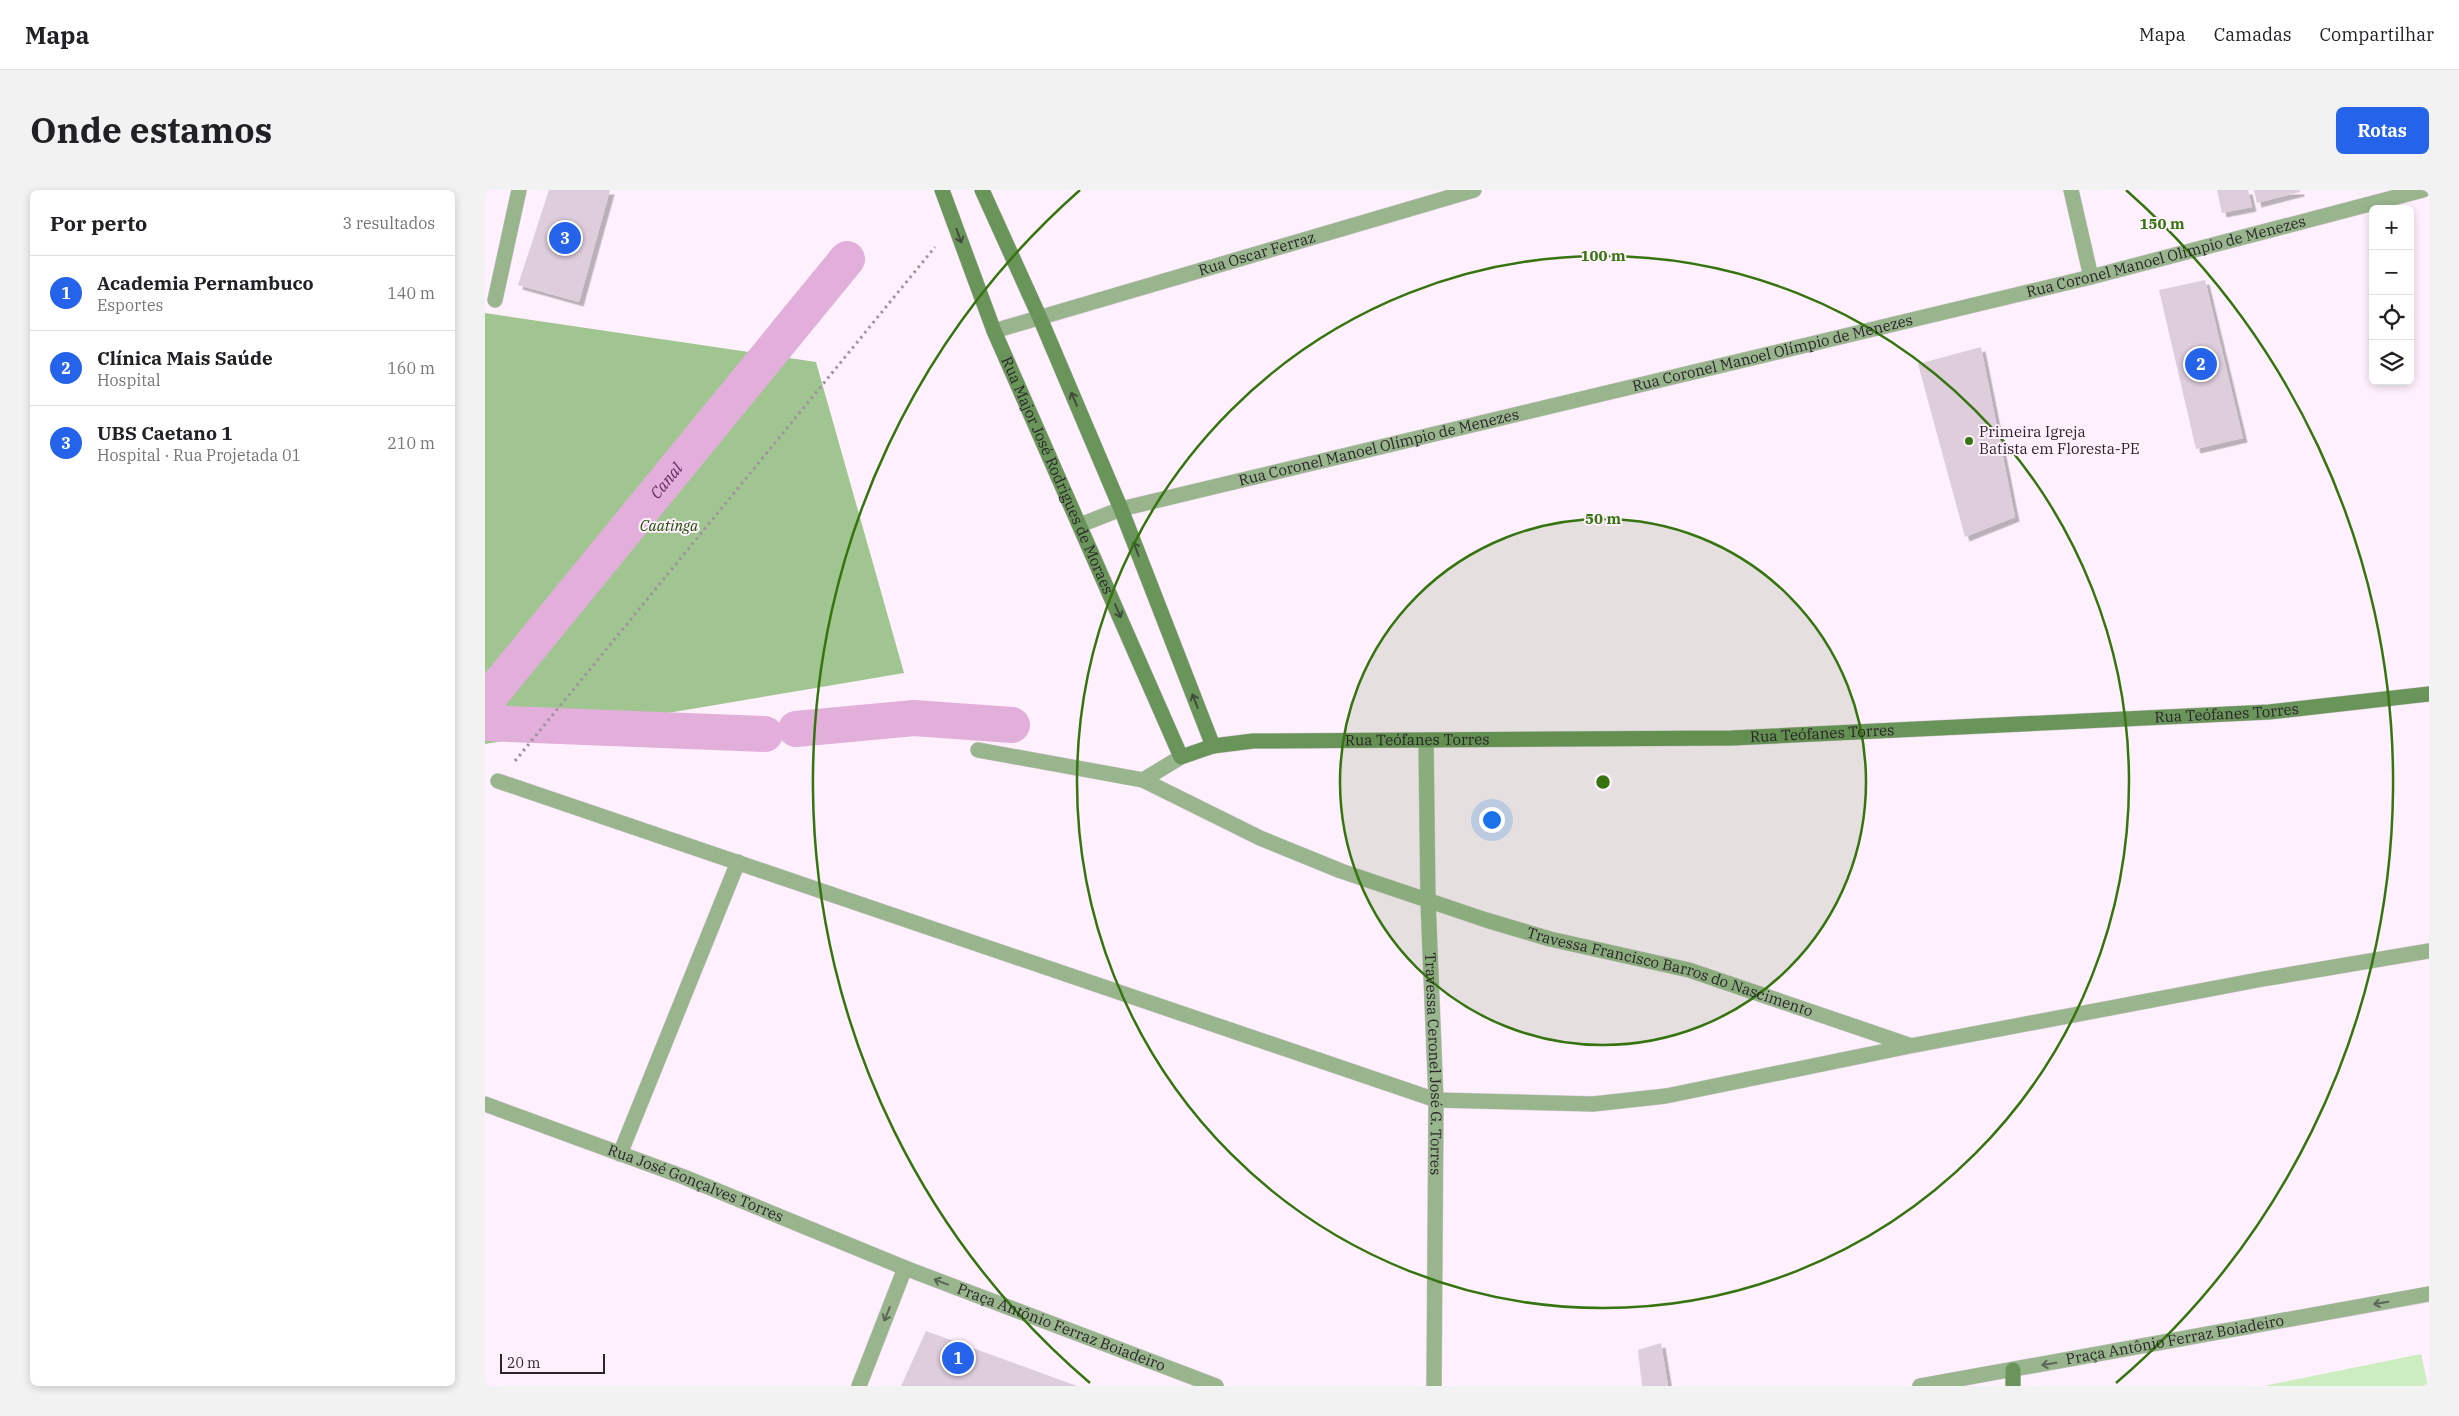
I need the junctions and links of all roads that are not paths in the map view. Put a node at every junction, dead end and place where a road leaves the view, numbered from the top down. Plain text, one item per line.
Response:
1 (519, 190) edge
2 (942, 190) edge
3 (982, 190) edge
4 (1474, 190) edge
5 (2071, 190) edge
6 (2423, 190) edge
7 (2091, 277) junction
8 (495, 300) dead end
9 (1040, 318) junction
10 (994, 331) junction
11 (1121, 509) junction
12 (1080, 525) junction
13 (2429, 694) edge
14 (1425, 740) junction
15 (1213, 746) junction
16 (978, 750) dead end
17 (1181, 757) junction
18 (1143, 780) junction
19 (498, 781) road end
20 (739, 862) junction
21 (1428, 901) junction
22 (2429, 951) edge
23 (1910, 1046) junction
24 (1436, 1100) junction
25 (485, 1104) edge
26 (620, 1154) junction
27 (905, 1268) junction
28 (2429, 1294) edge
29 (2013, 1370) junction
30 (1188, 1381) edge
31 (859, 1386) edge
32 (1216, 1386) edge
33 (1434, 1386) edge
34 (1920, 1386) edge
35 (2013, 1386) edge

1 - 8 street
2 -> 10 street, Rua Major José Rodrigues de Moraes
3 - 9 street
4 - 9 street, Rua Oscar Ferraz
5 - 7 street
6 - 7 street, Rua Coronel Manoel Olímpio de Menezes
7 - 11 street, Rua Coronel Manoel Olímpio de Menezes
9 - 10 street, Rua Oscar Ferraz
11 -> 9 street
10 - 12 street, Rua Major José Rodrigues de Moraes
11 - 12 street, Rua Coronel Manoel Olímpio de Menezes
15 -> 11 street
12 -> 17 street, Rua Major José Rodrigues de Moraes
13 - 14 street, Rua Teófanes Torres
14 - 15 street, Rua Teófanes Torres
14 - 21 street, Travessa Ceronel José G. Torres
15 - 17 street, Rua Teófanes Torres
16 - 18 street, Travessa Francisco Barros do Nascimento
17 - 18 street
18 - 21 street, Travessa Francisco Barros do Nascimento
19 - 20 street
20 - 24 street
20 - 26 street
21 - 23 street, Travessa Francisco Barros do Nascimento
21 - 24 street, Travessa Ceronel José G. Torres
22 - 23 street
23 - 24 street
24 - 33 street, Travessa Ceronel José G. Torres
25 - 26 street, Rua José Gonçalves Torres
26 - 27 street, Rua José Gonçalves Torres
30 -> 27 street, Praça Antônio Ferraz Boiadeiro
27 -> 31 street
28 -> 29 street, Praça Antônio Ferraz Boiadeiro
29 - 34 street, Praça Antônio Ferraz Boiadeiro
29 - 35 street
30 - 32 street, Praça Antônio Ferraz Boiadeiro

